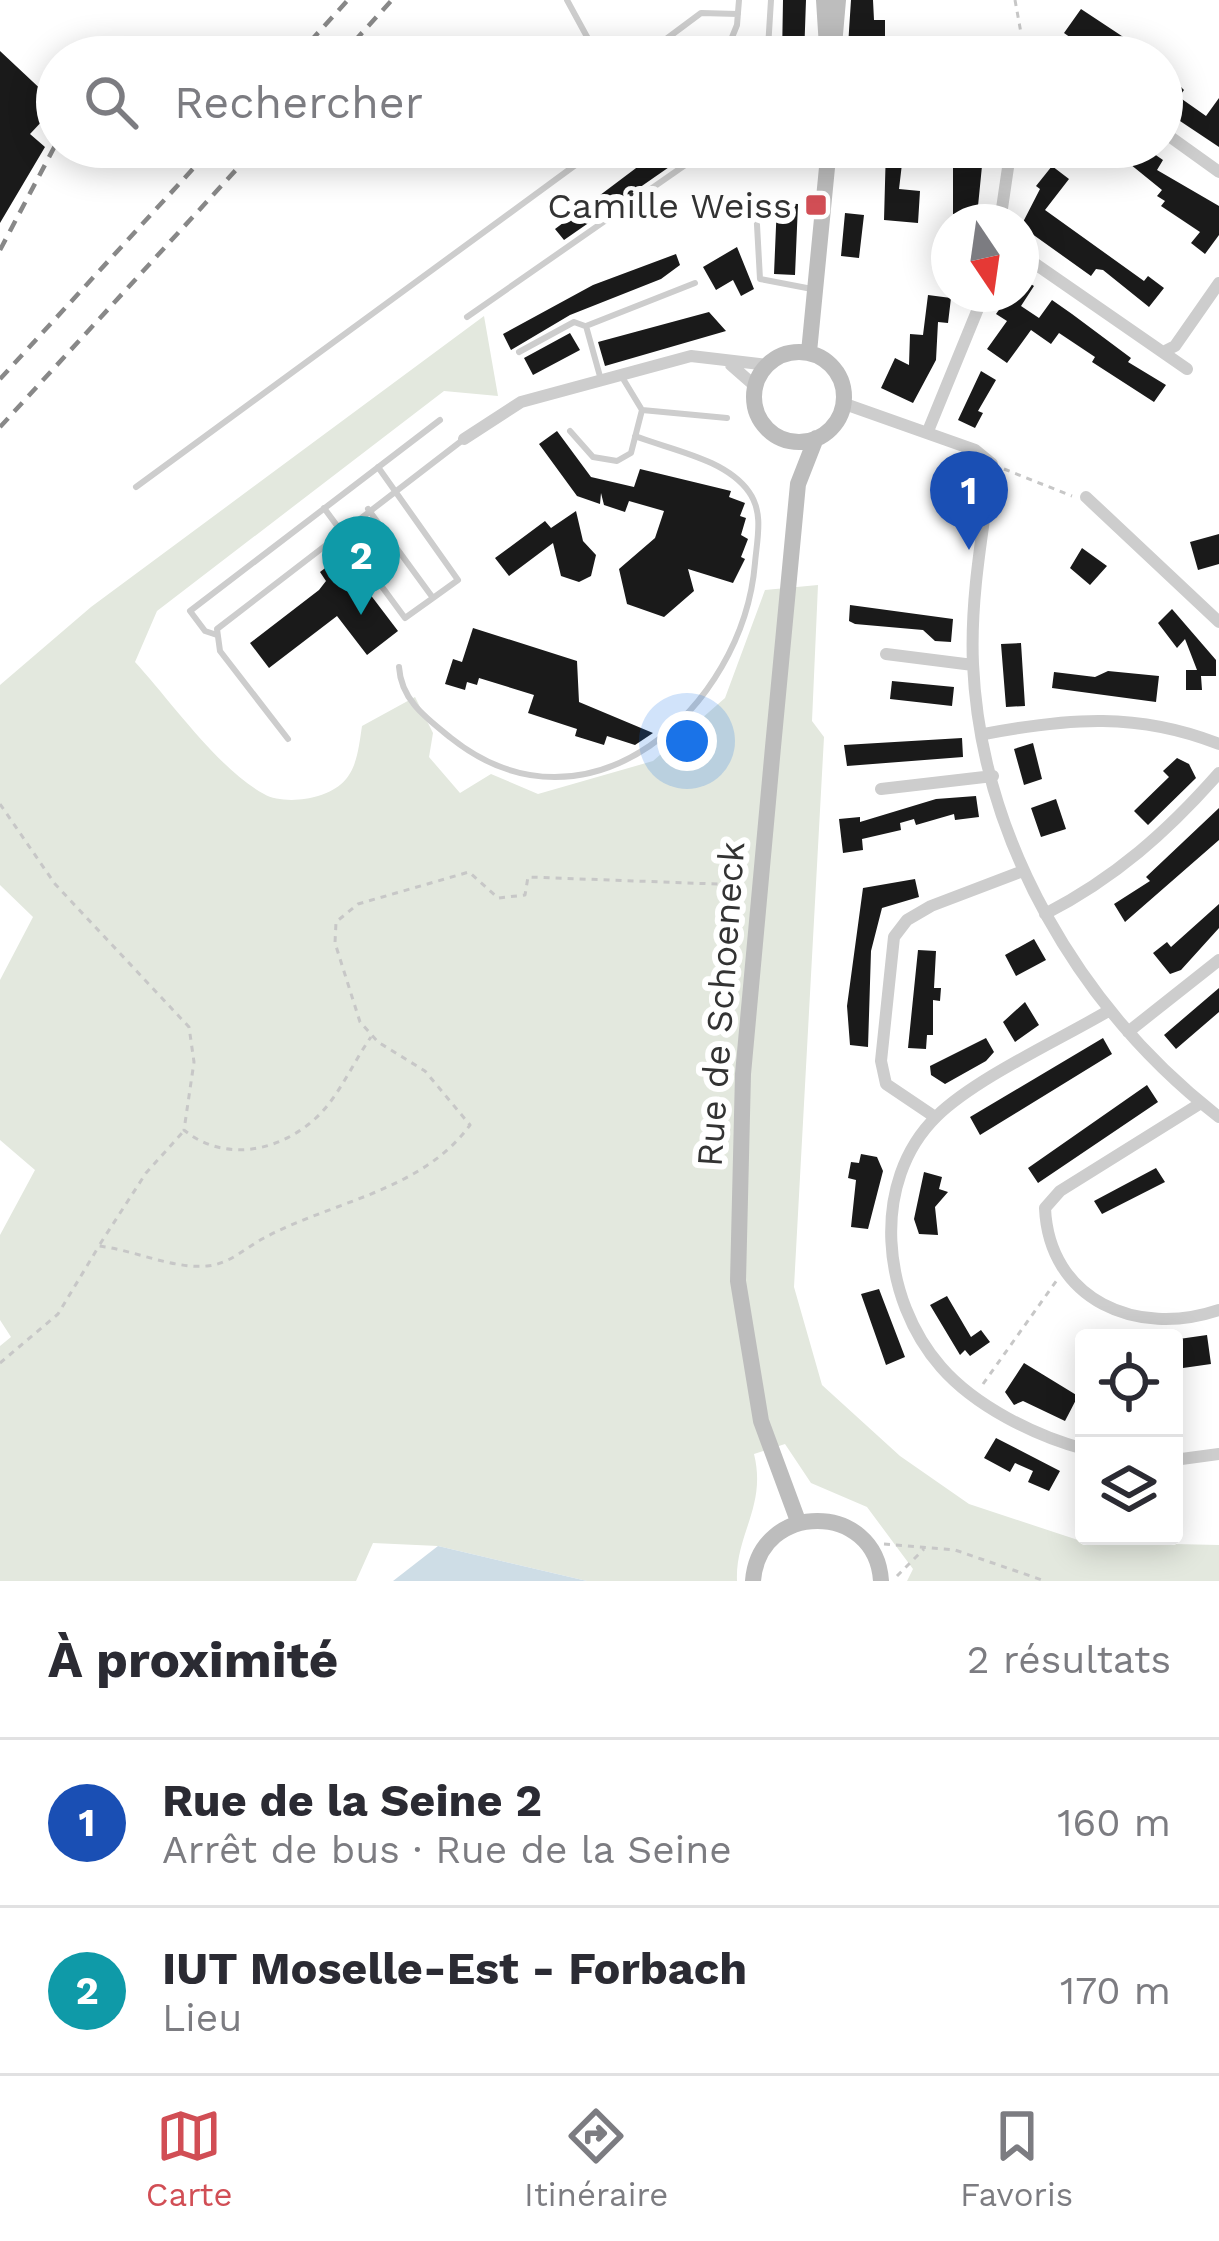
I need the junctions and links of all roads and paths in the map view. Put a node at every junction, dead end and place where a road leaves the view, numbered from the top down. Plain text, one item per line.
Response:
1 (566, 0) edge
2 (739, 0) edge
3 (771, 0) edge
4 (824, 0) edge
5 (838, 0) edge
6 (1015, 0) edge
7 (738, 14) junction
8 (586, 36) edge
9 (671, 36) edge
10 (731, 36) edge
11 (769, 36) edge
12 (828, 36) edge
13 (834, 36) edge
14 (1021, 36) edge
15 (1183, 146) edge
16 (571, 168) edge
17 (681, 168) edge
18 (828, 168) edge
19 (1008, 168) edge
20 (1219, 172) edge
21 (1003, 204) edge
22 (756, 208) dead end
23 (1039, 266) edge
24 (695, 283) dead end
25 (1219, 283) edge
26 (815, 289) junction
27 (977, 312) edge
28 (466, 316) dead end
29 (586, 326) junction
30 (1165, 351) junction
31 (519, 352) dead end
32 (809, 352) junction
33 (730, 364) junction
34 (769, 365) junction
35 (1187, 369) dead end
36 (621, 374) junction
37 (601, 380) junction
38 (755, 386) junction
39 (845, 404) junction
40 (643, 410) junction
41 (728, 418) dead end
42 (440, 420) dead end
43 (570, 431) dead end
44 (928, 431) junction
45 (635, 436) junction
46 (816, 438) junction
47 (464, 439) joint
48 (782, 439) junction
49 (992, 464) junction
50 (377, 467) junction
51 (798, 484) junction
52 (136, 488) dead end
53 (393, 489) junction
54 (1086, 497) joint
55 (324, 508) junction
56 (368, 508) junction
57 (339, 530) junction
58 (433, 598) junction
59 (1219, 622) edge
60 (217, 635) junction
61 (886, 654) dead end
62 (973, 665) junction
63 (399, 667) dead end
64 (984, 734) junction
65 (288, 739) dead end
66 (1219, 744) edge
67 (1219, 773) edge
68 (993, 776) junction
69 (881, 789) dead end
70 (0, 804) edge
71 (1023, 871) junction
72 (761, 888) junction
73 (1045, 914) junction
74 (1219, 960) edge
75 (1110, 1010) junction
76 (1128, 1032) junction
77 (372, 1035) junction
78 (1201, 1103) junction
79 (935, 1117) junction
80 (1219, 1117) edge
81 (184, 1130) junction
82 (99, 1246) junction
83 (1061, 1274) junction
84 (1219, 1310) edge
85 (0, 1363) edge
86 (975, 1395) junction
87 (1075, 1446) edge
88 (1219, 1454) edge
89 (1183, 1459) edge
90 (798, 1521) junction
91 (868, 1543) junction
92 (926, 1547) junction
93 (753, 1581) edge
94 (881, 1581) edge
95 (891, 1581) edge
96 (1045, 1581) edge

1 - 8 lane
2 - 7 lane
3 - 11 lane
4 - 12 main road
5 - 13 main road
6 - 14 path
7 - 9 lane
7 - 10 lane
15 - 20 street
16 - 52 lane
17 - 28 lane
18 - 26 main road
19 - 21 street
22 - 26 lane
23 - 30 street
24 - 29 lane
25 - 30 street
26 - 32 main road
27 - 44 street
29 - 31 lane
29 - 37 lane
30 - 35 street
32 - 34 main road
32 - 39 main road
33 - 34 street
33 - 36 street
33 - 38 street
34 - 38 main road
36 - 37 street
36 - 40 lane
37 - 47 street
38 - 48 main road
39 - 44 street
39 - 46 main road
40 - 41 lane
40 - 45 lane
42 - 50 lane
43 - 45 lane
44 - 49 street
45 - 63 lane
46 - 48 main road
46 - 51 main road, Rue de Schoeneck
47 - 53 lane
48 - 51 main road, Rue de Schoeneck
49 - 54 path
49 - 62 street
50 - 53 lane
50 - 55 lane
51 - 72 main road, Rue de Schoeneck
53 - 56 lane
53 - 58 lane
54 - 59 street
55 - 57 lane
55 - 60 lane
56 - 57 lane
56 - 58 lane
57 - 58 lane
57 - 60 lane
60 - 65 lane
61 - 62 street
62 - 64 street
64 - 66 street
64 - 68 street
67 - 73 street
68 - 69 street
68 - 71 street
70 - 81 path
71 - 73 street
71 - 79 street
72 - 77 path
72 - 90 main road, Rue de Schoeneck
73 - 75 street
74 - 76 street
75 - 76 street
75 - 79 street
76 - 78 street
77 - 81 path
77 - 82 path
78 - 80 street
78 - 83 street
79 - 86 street
81 - 82 path
82 - 85 path
83 - 84 street
83 - 86 path
86 - 87 street
88 - 89 street
90 - 91 main road
90 - 93 main road
91 - 92 path
91 - 94 main road
92 - 95 path
92 - 96 path

